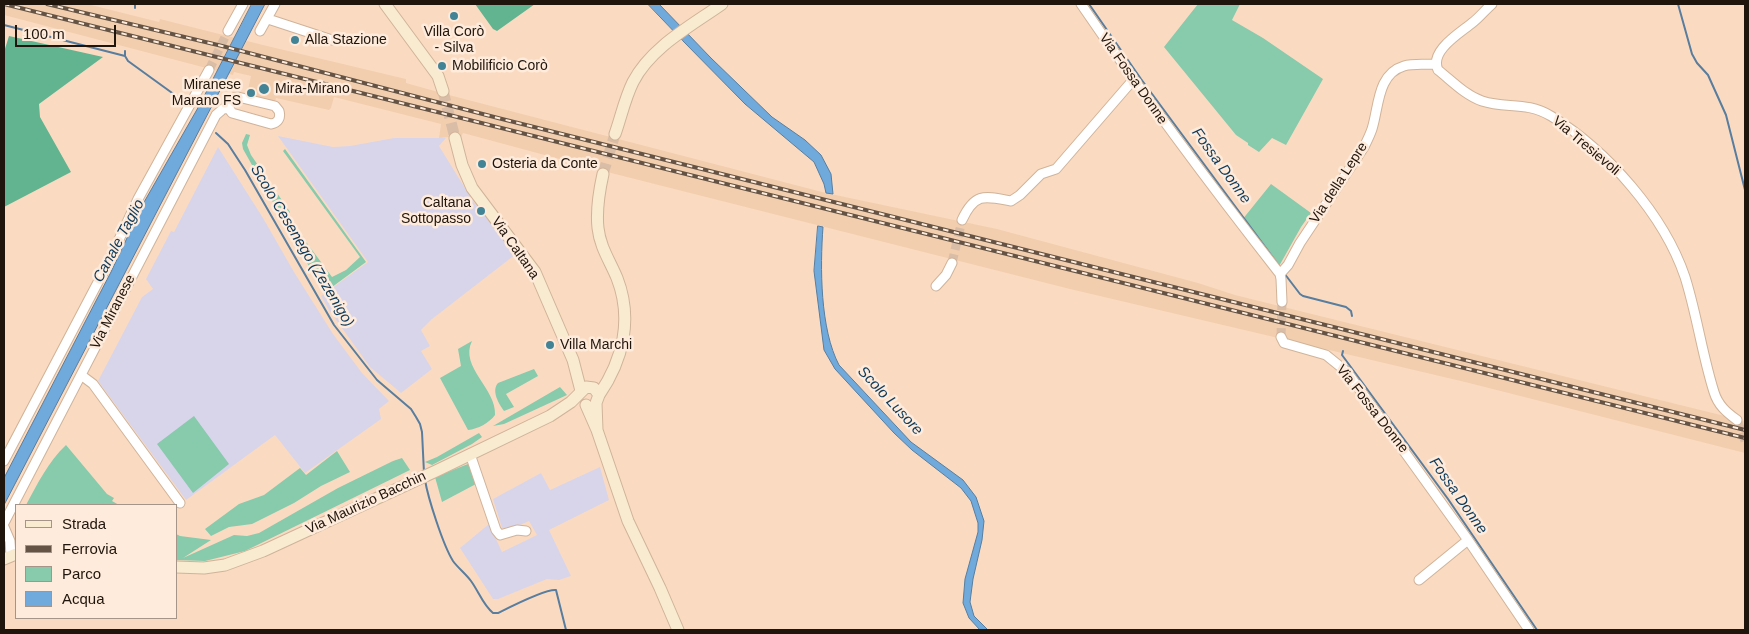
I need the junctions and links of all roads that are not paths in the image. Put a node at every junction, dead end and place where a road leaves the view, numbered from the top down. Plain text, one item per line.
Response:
1 (243, 4) edge
2 (275, 4) edge
3 (385, 4) edge
4 (722, 4) edge
5 (1081, 4) edge
6 (1492, 4) edge
7 (268, 18) junction
8 (228, 31) tunnel mouth
9 (260, 32) dead end
10 (332, 40) dead end
11 (1436, 64) junction
12 (209, 70) tunnel mouth
13 (1133, 80) junction
14 (443, 90) tunnel mouth
15 (228, 108) junction
16 (615, 134) tunnel mouth
17 (455, 138) tunnel mouth
18 (604, 174) tunnel mouth
19 (962, 220) tunnel mouth
20 (952, 263) tunnel mouth
21 (1283, 270) junction
22 (936, 286) dead end
23 (1282, 302) tunnel mouth
24 (1281, 337) dead end
25 (81, 375) junction
26 (589, 396) junction
27 (1737, 420) tunnel mouth
28 (470, 454) junction
29 (4, 461) edge
30 (180, 503) dead end
31 (4, 523) edge
32 (4, 527) edge
33 (526, 531) dead end
34 (12, 539) edge
35 (1468, 540) junction
36 (9, 555) edge
37 (178, 567) edge
38 (1419, 580) dead end
39 (678, 630) edge
40 (1529, 630) edge

1 - 8 street
2 - 7 street
3 - 14 main road
4 - 16 main road
5 - 13 street, Via Fossa Donne
6 - 11 street
7 - 9 street
7 - 10 street
11 - 21 street, Via della Lepre
11 - 27 street, Via Tresievoli
12 - 29 street
13 - 19 street
13 - 21 street, Via Fossa Donne
15 - 15 street, Via Miranese
15 - 25 street, Via Miranese
17 - 26 main road, Via Caltana
18 - 26 main road, Via Maurizio Bacchin
20 - 22 street
21 - 23 street
24 - 35 street, Via Fossa Donne
25 - 30 street
25 - 31 street, Via Miranese
26 - 28 main road, Via Maurizio Bacchin
26 - 39 main road, Via Caltana
28 - 33 street
28 - 37 main road, Via Maurizio Bacchin
32 - 34 street
34 - 36 street
35 - 38 street
35 - 40 street, Via Fossa Donne

